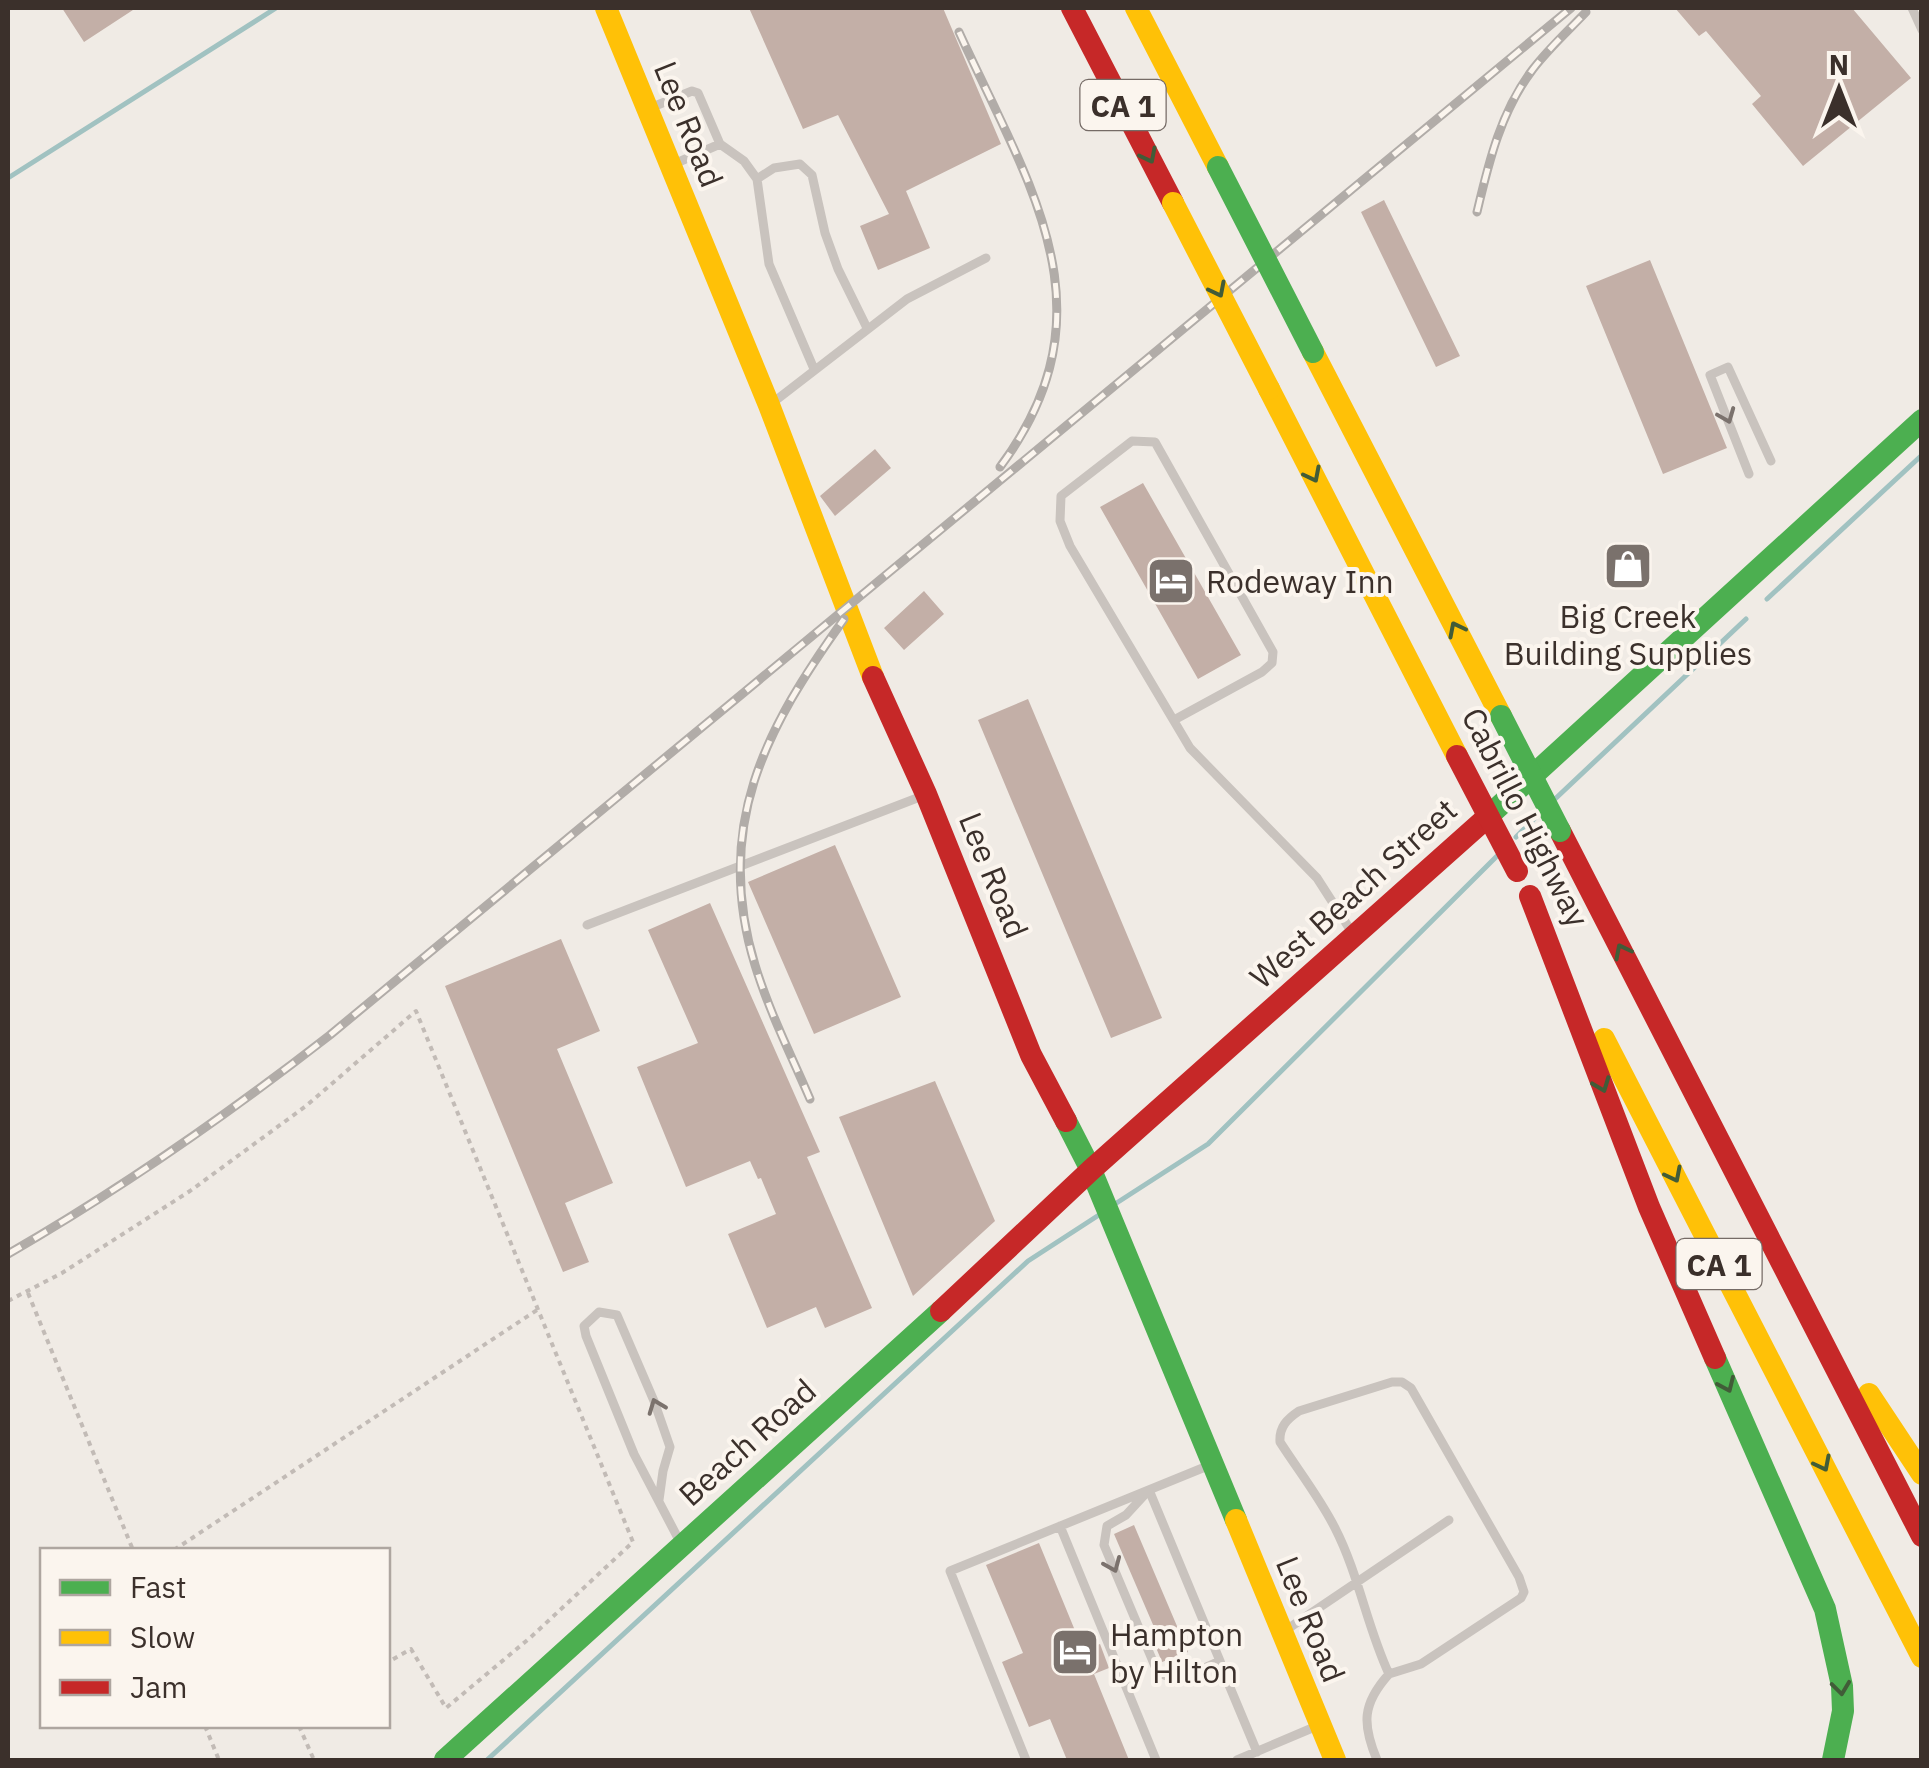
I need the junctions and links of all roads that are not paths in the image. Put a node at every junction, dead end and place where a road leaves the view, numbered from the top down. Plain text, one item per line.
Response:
1 (606, 8) edge
2 (1072, 8) edge
3 (1136, 8) edge
4 (1912, 8) edge
5 (1922, 30) edge
6 (647, 108) junction
7 (720, 144) junction
8 (670, 165) junction
9 (757, 179) junction
10 (986, 258) dead end
11 (867, 328) junction
12 (814, 370) junction
13 (769, 405) junction
14 (1922, 420) edge
15 (1771, 461) dead end
16 (1749, 474) dead end
17 (1174, 720) junction
18 (926, 794) junction
19 (1530, 896) junction
20 (588, 925) dead end
21 (1354, 936) junction
22 (1091, 1170) junction
23 (1779, 1258) junction
24 (1213, 1464) junction
25 (1922, 1474) edge
26 (1149, 1490) junction
27 (659, 1500) junction
28 (1450, 1520) dead end
29 (1060, 1526) junction
30 (1922, 1536) edge
31 (681, 1544) junction
32 (1356, 1580) junction
33 (1282, 1633) junction
34 (1922, 1657) edge
35 (1220, 1661) junction
36 (1390, 1674) junction
37 (1320, 1724) junction
38 (1257, 1752) junction
39 (445, 1760) edge
40 (1026, 1760) edge
41 (1156, 1760) edge
42 (1237, 1760) edge
43 (1335, 1760) edge
44 (1377, 1760) edge
45 (1833, 1760) edge

1 - 6 main road, Lee Road
2 -> 19 main road, Cabrillo Highway / CA 1, bridge
23 -> 3 main road, Cabrillo Highway / CA 1, bridge
4 - 5 lane
6 - 7 lane
6 - 8 main road, Lee Road
7 - 8 lane
7 - 9 lane
8 - 13 main road, Lee Road
9 - 11 lane
9 - 12 lane
10 - 11 lane
11 - 12 lane
12 - 13 lane
13 - 18 main road, Lee Road
14 - 21 main road, West Beach Street
15 -> 16 lane
17 - 17 lane
17 - 21 lane
18 - 20 lane
18 - 22 main road, Lee Road
19 -> 34 main road, Cabrillo Highway / CA 1
19 -> 45 main road
21 - 22 main road, West Beach Street
22 - 24 main road, Lee Road
22 - 31 main road, Beach Road
23 - 25 main road
23 - 30 main road, Cabrillo Highway / CA 1
24 - 26 lane
24 - 33 main road, Lee Road
26 - 29 lane
26 - 35 lane
26 -> 35 lane
27 -> 27 lane
27 - 31 lane
28 - 32 lane
29 - 40 lane
29 - 41 lane
31 - 39 main road, Beach Road
32 - 33 lane
32 - 36 lane
32 - 36 lane
33 - 37 main road, Lee Road
35 - 38 lane
36 - 44 lane
37 - 38 lane
37 - 43 main road, Lee Road
38 - 42 lane

